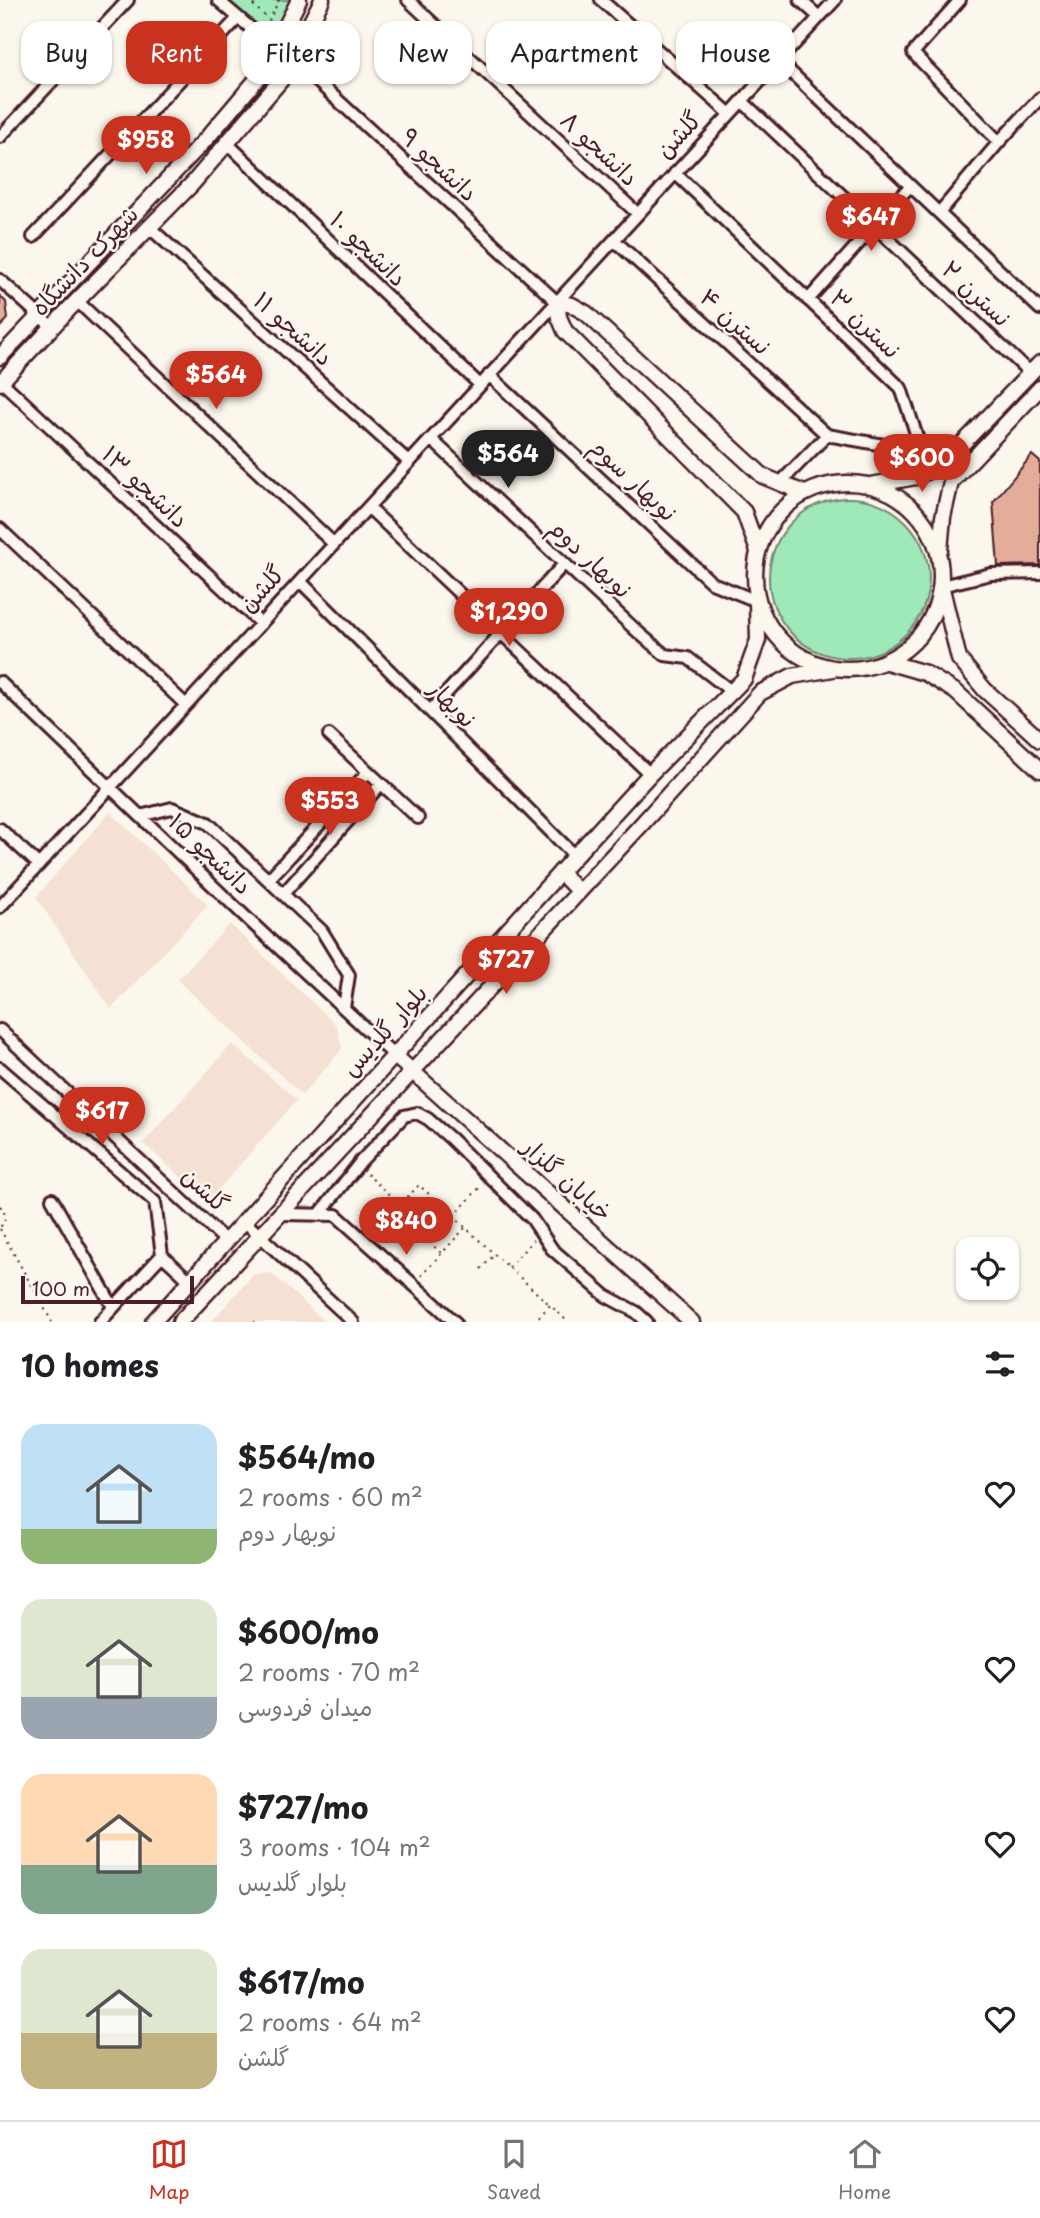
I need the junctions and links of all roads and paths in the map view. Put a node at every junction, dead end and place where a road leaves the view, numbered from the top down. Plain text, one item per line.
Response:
1 (128, 0) edge
2 (218, 0) edge
3 (248, 0) edge
4 (279, 0) edge
5 (299, 0) edge
6 (323, 0) edge
7 (408, 0) edge
8 (601, 0) edge
9 (800, 0) edge
10 (835, 0) edge
11 (960, 0) edge
12 (819, 17) junction
13 (238, 18) junction
14 (269, 20) joint
15 (242, 21) edge
16 (289, 21) edge
17 (312, 21) edge
18 (795, 43) edge
19 (795, 76) edge
20 (253, 84) edge
21 (278, 84) edge
22 (320, 84) edge
23 (757, 84) edge
24 (1040, 98) edge
25 (741, 101) junction
26 (730, 114) junction
27 (0, 137) edge
28 (999, 142) junction
29 (227, 143) junction
30 (675, 173) junction
31 (910, 186) junction
32 (939, 213) junction
33 (638, 214) junction
34 (149, 227) junction
35 (874, 227) junction
36 (33, 237) dead end
37 (614, 240) junction
38 (0, 280) edge
39 (808, 300) junction
40 (77, 301) junction
41 (557, 302) junction
42 (1040, 309) edge
43 (38, 316) junction
44 (52, 327) junction
45 (0, 357) edge
46 (1035, 368) edge
47 (489, 376) junction
48 (1, 382) edge
49 (480, 385) junction
50 (1040, 388) edge
51 (827, 435) junction
52 (431, 439) junction
53 (923, 452) junction
54 (409, 462) junction
55 (929, 470) junction
56 (780, 483) junction
57 (870, 485) junction
58 (804, 493) junction
59 (368, 507) junction
60 (0, 529) edge
61 (334, 544) junction
62 (758, 551) junction
63 (940, 559) junction
64 (564, 564) junction
65 (1040, 573) edge
66 (300, 581) junction
67 (941, 586) junction
68 (758, 601) junction
69 (261, 624) junction
70 (501, 633) junction
71 (887, 662) junction
72 (833, 669) junction
73 (0, 682) edge
74 (731, 691) junction
75 (186, 705) junction
76 (430, 711) junction
77 (328, 735) dead end
78 (1040, 740) edge
79 (1040, 769) edge
80 (368, 772) junction
81 (650, 774) junction
82 (381, 784) junction
83 (110, 787) junction
84 (140, 816) junction
85 (418, 818) dead end
86 (0, 829) edge
87 (575, 856) junction
88 (39, 865) junction
89 (560, 872) junction
90 (268, 880) junction
91 (579, 892) junction
92 (283, 894) junction
93 (0, 906) edge
94 (344, 1008) junction
95 (0, 1030) edge
96 (394, 1055) junction
97 (0, 1068) edge
98 (412, 1072) junction
99 (358, 1165) junction
100 (489, 1177) junction
101 (52, 1199) dead end
102 (436, 1200) junction
103 (0, 1206) edge
104 (281, 1214) junction
105 (318, 1214) junction
106 (453, 1216) junction
107 (244, 1221) junction
108 (466, 1227) junction
109 (0, 1228) edge
110 (541, 1232) junction
111 (260, 1236) junction
112 (226, 1241) junction
113 (442, 1254) junction
114 (494, 1254) junction
115 (162, 1255) junction
116 (509, 1267) junction
117 (481, 1269) dead end
118 (190, 1281) junction
119 (413, 1284) junction
120 (550, 1305) junction
121 (113, 1307) junction
122 (451, 1321) edge
123 (52, 1322) edge
124 (100, 1322) edge
125 (153, 1322) edge
126 (180, 1322) edge
127 (353, 1322) edge
128 (534, 1322) edge
129 (568, 1322) edge
130 (647, 1322) edge
131 (692, 1322) edge

1 - 27 street
2 - 13 street, دانشجو ۹
3 - 14 path
4 - 14 path
5 - 16 main road, شهرک دانشگاه
6 - 17 main road, شهرک دانشگاه
7 - 33 street, دانشجو ۸
8 - 26 street
9 - 12 street
10 - 12 street, گلشن
11 - 28 street
12 - 18 street, گلشن
13 - 15 street, دانشجو ۹
13 - 36 street
19 - 31 street
20 - 43 main road, شهرک دانشگاه
21 - 29 main road, شهرک دانشگاه
22 - 41 street, دانشجو ۹
23 - 25 street, گلشن
24 - 28 street
25 - 26 street, گلشن
25 - 35 street, نسترن ۲
26 - 30 street, گلشن
28 - 32 street
29 - 34 main road, شهرک دانشگاه
29 - 49 street, دانشجو ۱۰
30 - 33 street, گلشن
30 - 39 street, نسترن ۳
31 - 32 street
31 - 35 street
32 - 42 street
33 - 37 street, گلشن
34 - 40 main road, شهرک دانشگاه
34 - 54 street, دانشجو ۱۱
35 - 39 street
35 - 46 street, نسترن ۲
37 - 41 street, گلشن
37 - 51 street, نسترن ۴
38 - 43 street
39 - 53 street, نسترن ۳
40 - 44 main road, شهرک دانشگاه
40 - 61 street
41 - 47 street, گلشن
41 - 56 main road
41 - 62 main road
43 - 44 street
43 - 45 main road, شهرک دانشگاه
44 - 48 main road, شهرک دانشگاه
46 - 55 main road
47 - 49 street, گلشن
47 - 68 street, نوبهار سوم
48 - 69 street, دانشجو ۱۳
49 - 52 street, گلشن
50 - 63 main road
51 - 53 street
51 - 56 street
52 - 54 street, گلشن
52 - 64 street, نوبهار دوم
53 - 55 street, نسترن ۳
54 - 59 street, گلشن
55 - 57 main road
56 - 58 main road
57 - 58 main road
57 - 63 main road
58 - 62 main road
59 - 61 street, گلشن
59 - 70 street
60 - 75 street
61 - 66 street, گلشن
62 - 68 main road
63 - 67 main road
64 - 70 street
64 - 74 street, نوبهار دوم
65 - 67 street
66 - 69 street, گلشن
66 - 76 street, نوبهار
67 - 71 main road
67 - 78 main road
68 - 72 main road
68 - 74 main road, بلوار گلدیس
69 - 75 street, گلشن
70 - 76 street
70 - 81 street
71 - 72 main road
71 - 79 main road
72 - 91 main road, بلوار گلدیس
73 - 83 street, دانشجو ۱۵
74 - 81 main road, بلوار گلدیس
75 - 83 street, گلشن
76 - 87 street, نوبهار
77 - 80 street
80 - 82 street
80 - 90 street
81 - 87 main road, بلوار گلدیس
82 - 85 street
82 - 92 street
83 - 84 street, دانشجو ۱۵
83 - 88 street, گلشن
84 - 90 street
84 - 94 street, دانشجو ۱۵
86 - 88 street
87 - 89 main road, بلوار گلدیس
88 - 93 street, گلشن
89 - 91 main road
89 - 96 main road, بلوار گلدیس
90 - 92 street
91 - 98 main road, بلوار گلدیس
92 - 94 street
94 - 96 street, دانشجو ۱۵
95 - 112 street, گلشن
96 - 98 main road, خیابان گلزار
96 - 107 main road, بلوار گلدیس
97 - 115 street
98 - 104 main road, بلوار گلدیس
98 - 131 main road, خیابان گلزار
99 - 100 street
99 - 102 path
99 - 105 street
100 - 106 path
100 - 110 street
101 - 121 street
102 - 106 path
102 - 113 path
103 - 109 path
104 - 105 street
104 - 111 main road, بلوار گلدیس
105 - 119 street
106 - 108 path
107 - 111 street
107 - 112 main road, بلوار گلدیس
108 - 113 path
108 - 114 path
109 - 123 path
110 - 116 path
110 - 130 street
111 - 126 main road, بلوار گلدیس
111 - 127 street
112 - 118 main road, بلوار گلدیس
113 - 119 path
114 - 116 path
114 - 117 path
115 - 118 street
115 - 121 street
116 - 120 path
118 - 125 main road, بلوار گلدیس
119 - 122 street
120 - 128 path
120 - 129 path
121 - 124 street

